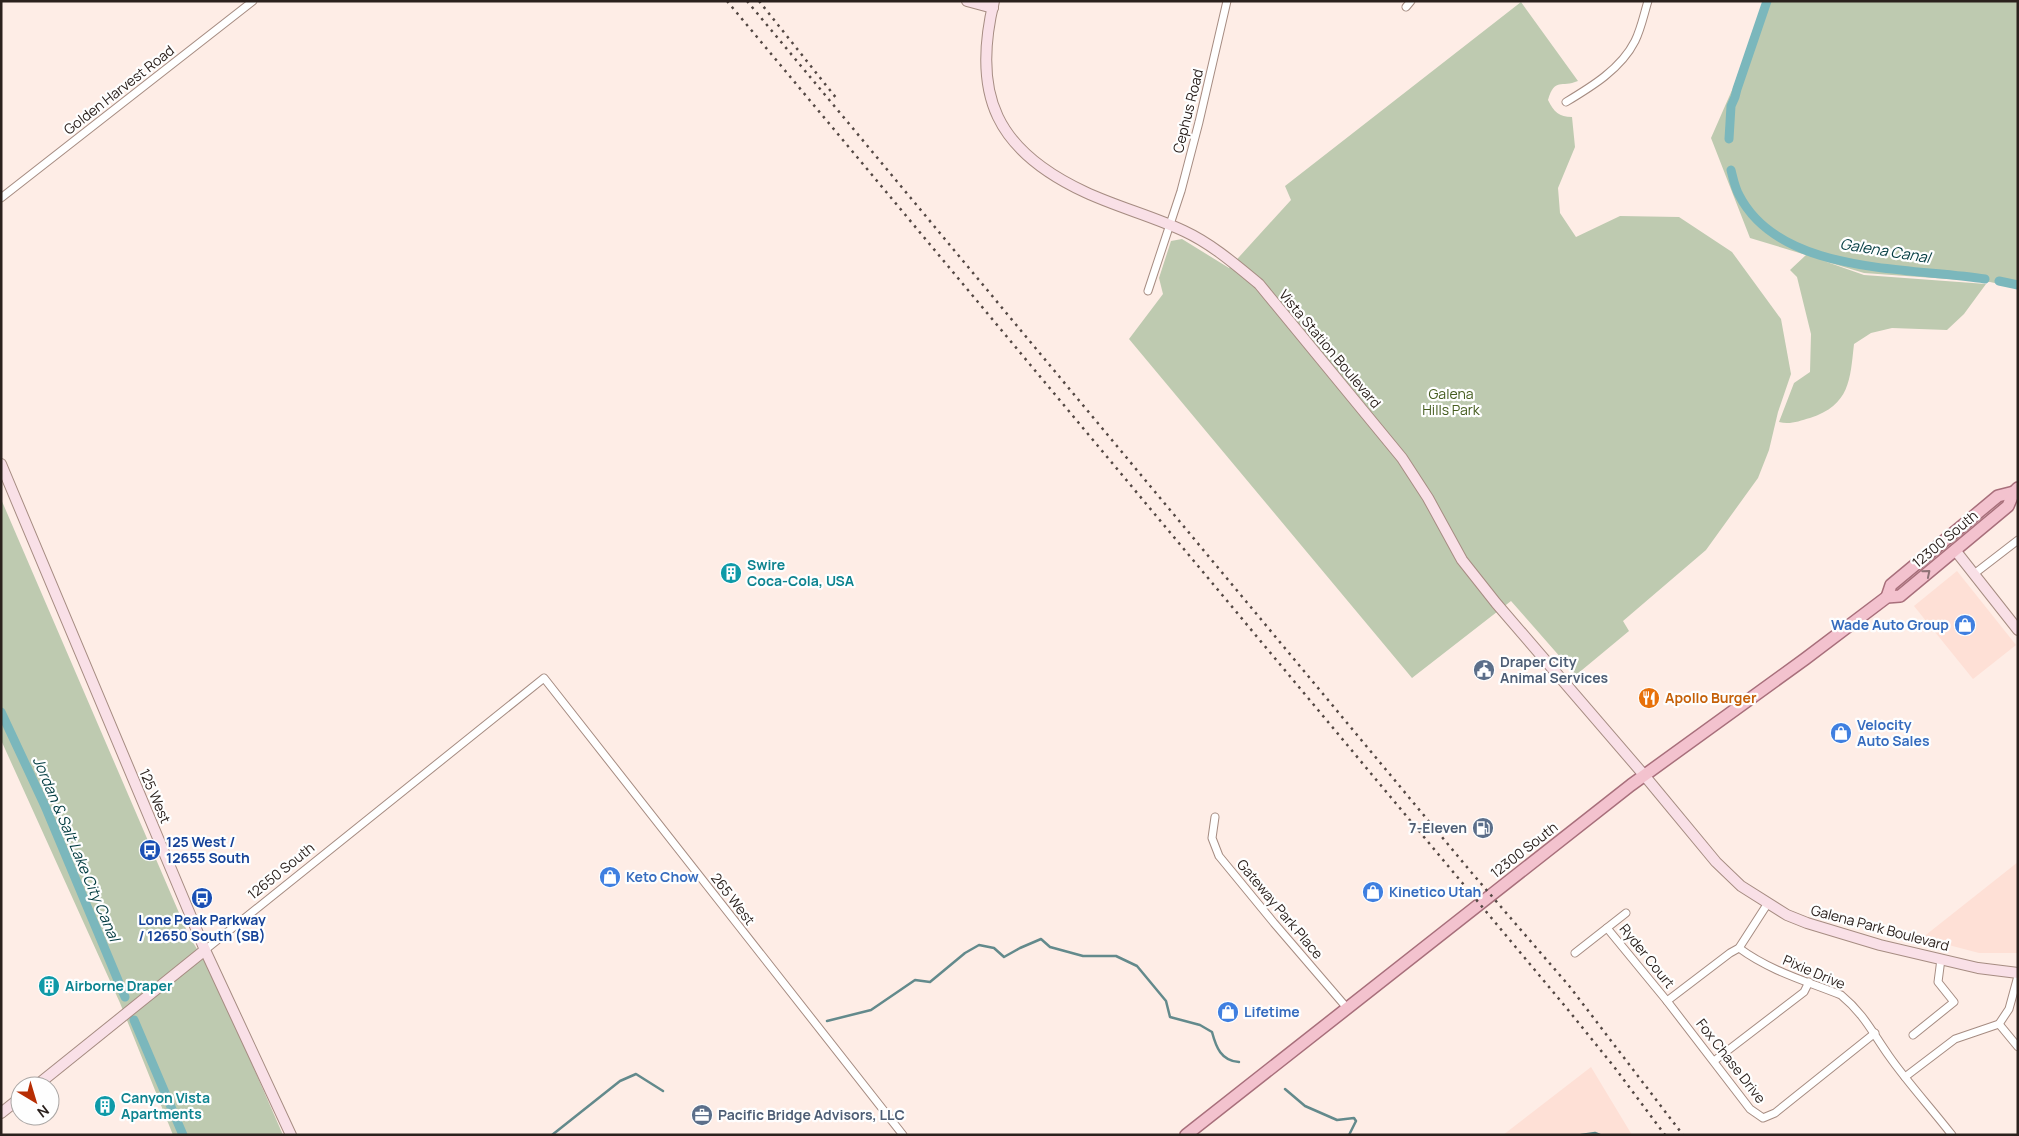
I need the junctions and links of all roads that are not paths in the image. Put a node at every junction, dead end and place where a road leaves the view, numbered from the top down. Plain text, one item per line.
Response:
1 (253, 1) edge
2 (967, 1) edge
3 (1227, 1) edge
4 (1648, 1) edge
5 (993, 5) edge
6 (1566, 102) dead end
7 (1, 198) edge
8 (1168, 225) junction
9 (1148, 290) dead end
10 (1, 464) edge
11 (2016, 490) edge
12 (2018, 540) edge
13 (1955, 550) junction
14 (1974, 574) junction
15 (1887, 597) junction
16 (2017, 629) edge
17 (544, 678) joint
18 (1644, 775) junction
19 (1215, 817) dead end
20 (1768, 903) junction
21 (1626, 913) dead end
22 (1607, 928) junction
23 (1739, 948) junction
24 (205, 950) junction
25 (1575, 953) dead end
26 (1941, 959) junction
27 (2018, 974) edge
28 (1809, 982) junction
29 (1668, 1001) junction
30 (1347, 1008) junction
31 (1999, 1024) junction
32 (1875, 1033) junction
33 (1913, 1035) dead end
34 (2018, 1047) edge
35 (1714, 1062) junction
36 (48, 1076) edge
37 (1905, 1077) junction
38 (291, 1135) edge
39 (903, 1135) edge
40 (1186, 1135) edge
41 (1952, 1135) edge

1 - 7 street, Golden Harvest Road
2 - 5 street
3 - 8 street, Cephus Road
4 - 6 street
5 - 8 street, Vista Station Boulevard
8 - 9 street, Cephus Road
8 - 18 street, Vista Station Boulevard
10 - 24 street, 125 West
11 - 13 main road, 12300 South
11 - 15 main road, 12300 South
12 - 14 street
13 - 14 street
15 -> 13 main road, 12300 South
14 - 16 street
15 - 18 main road, 12300 South
17 - 24 street, 12650 South
17 - 39 street, 265 West
18 - 20 street, Galena Park Boulevard
18 - 30 main road, 12300 South
19 - 30 street, Gateway Park Place
20 - 23 street
20 - 26 street, Galena Park Boulevard
21 - 22 street, Ryder Court
22 - 25 street, Ryder Court
22 - 29 street, Ryder Court
23 - 28 street, Pixie Drive
23 - 29 street
24 - 36 street, 12650 South
24 - 38 street, 125 West
26 - 27 street, Galena Park Boulevard
26 - 33 street
27 - 31 street
28 - 32 street, Pixie Drive
28 - 35 street
29 - 35 street, Fox Chase Drive
30 - 40 main road, 12300 South
31 - 34 street
31 - 37 street
32 - 35 street, Fox Chase Drive
32 - 37 street, Pixie Drive
37 - 41 street, Pixie Drive

